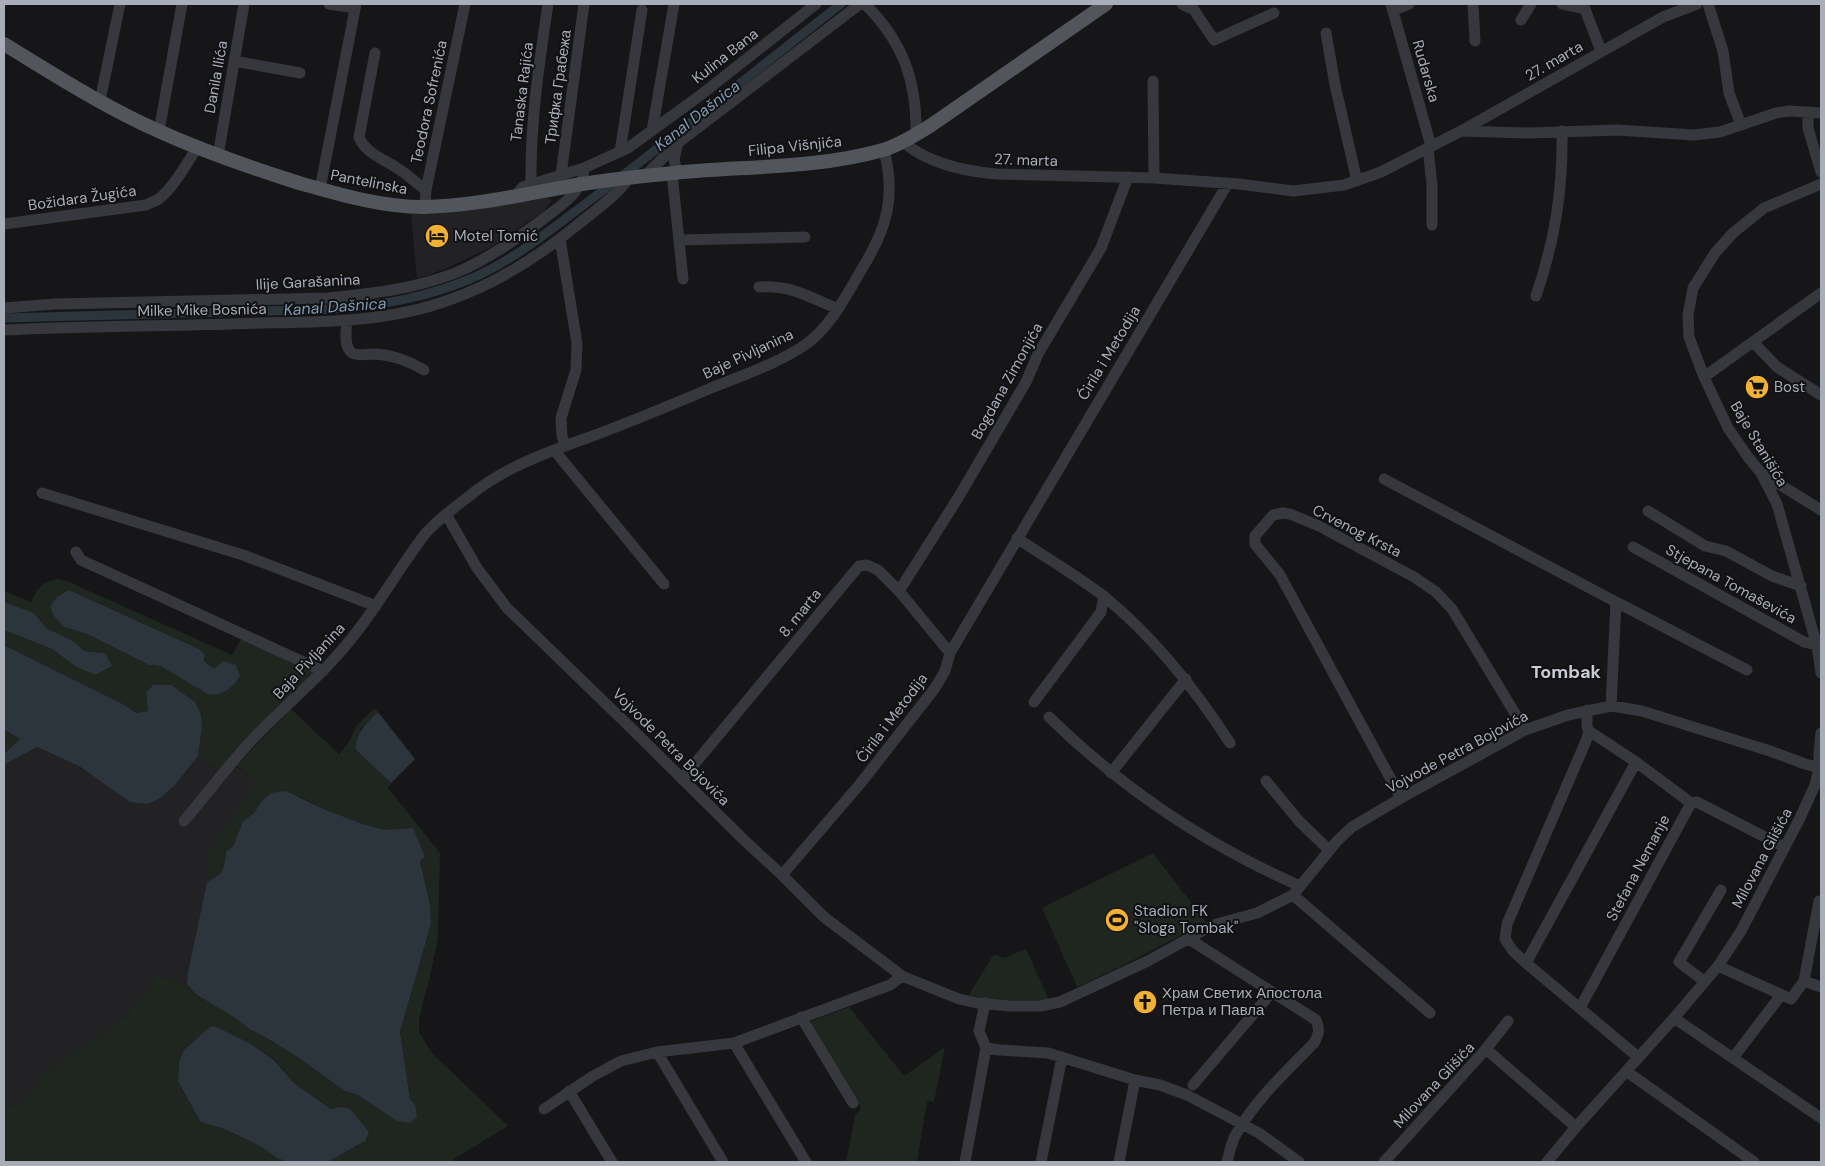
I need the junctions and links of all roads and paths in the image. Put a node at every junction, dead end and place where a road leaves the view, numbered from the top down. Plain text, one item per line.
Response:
1 (120, 4) edge
2 (182, 4) edge
3 (244, 4) edge
4 (330, 4) edge
5 (465, 4) edge
6 (548, 4) edge
7 (584, 4) edge
8 (674, 4) edge
9 (816, 4) edge
10 (860, 4) edge
11 (865, 4) edge
12 (1182, 4) edge
13 (1409, 4) edge
14 (1473, 4) edge
15 (1531, 4) edge
16 (1562, 4) edge
17 (1697, 4) edge
18 (1708, 4) edge
19 (356, 6) edge
20 (1098, 6) edge
21 (1584, 6) edge
22 (1392, 8) edge
23 (642, 10) dead end
24 (1274, 14) dead end
25 (1520, 20) dead end
26 (1326, 33) dead end
27 (1475, 41) dead end
28 (4, 44) edge
29 (1601, 52) junction
30 (375, 53) dead end
31 (234, 61) junction
32 (300, 73) dead end
33 (1153, 80) dead end
34 (100, 101) junction
35 (1808, 112) junction
36 (1821, 113) edge
37 (1741, 125) junction
38 (652, 131) junction
39 (1461, 131) junction
40 (1562, 131) junction
41 (159, 132) junction
42 (916, 134) junction
43 (903, 142) junction
44 (678, 143) junction
45 (1430, 147) junction
46 (197, 148) junction
47 (884, 150) junction
48 (620, 152) junction
49 (218, 156) junction
50 (584, 168) junction
51 (1821, 172) edge
52 (675, 173) junction
53 (561, 175) junction
54 (645, 176) junction
55 (1128, 177) junction
56 (629, 178) junction
57 (1154, 178) junction
58 (1357, 181) junction
59 (1228, 183) junction
60 (582, 184) junction
61 (1821, 184) edge
62 (531, 185) junction
63 (320, 189) junction
64 (426, 190) junction
65 (514, 197) junction
66 (425, 206) junction
67 (4, 224) edge
68 (1432, 225) dead end
69 (805, 237) dead end
70 (560, 239) junction
71 (680, 240) junction
72 (684, 279) dead end
73 (759, 287) dead end
74 (1821, 293) edge
75 (1536, 296) dead end
76 (4, 308) edge
77 (838, 309) junction
78 (347, 321) junction
79 (4, 330) edge
80 (1753, 342) junction
81 (424, 370) dead end
82 (1704, 377) junction
83 (1821, 395) edge
84 (559, 448) junction
85 (1761, 473) junction
86 (1384, 479) dead end
87 (42, 493) dead end
88 (1821, 510) edge
89 (1648, 511) dead end
90 (446, 514) junction
91 (1017, 538) junction
92 (1633, 547) dead end
93 (76, 552) dead end
94 (664, 584) dead end
95 (1801, 586) junction
96 (899, 591) junction
97 (1104, 596) junction
98 (1616, 602) junction
99 (376, 606) junction
100 (1816, 644) junction
101 (950, 652) junction
102 (1747, 670) dead end
103 (323, 671) junction
104 (1821, 673) edge
105 (1186, 679) junction
106 (1034, 702) dead end
107 (1611, 706) junction
108 (1587, 710) junction
109 (1049, 717) dead end
110 (1525, 730) junction
111 (1589, 731) junction
112 (1821, 733) edge
113 (1230, 743) dead end
114 (1636, 762) junction
115 (1820, 768) edge
116 (1111, 773) junction
117 (682, 780) junction
118 (1266, 781) dead end
119 (1401, 798) junction
120 (1691, 803) junction
121 (184, 821) dead end
122 (1784, 847) junction
123 (1330, 850) junction
124 (782, 875) junction
125 (1297, 890) junction
126 (1721, 890) dead end
127 (1819, 901) dead end
128 (1189, 939) junction
129 (1526, 963) junction
130 (1718, 966) junction
131 (902, 976) junction
132 (1804, 981) junction
133 (1705, 982) junction
134 (1821, 988) edge
135 (1272, 992) junction
136 (1781, 995) junction
137 (985, 1003) junction
138 (1580, 1008) junction
139 (1430, 1013) dead end
140 (801, 1017) junction
141 (1674, 1018) junction
142 (1508, 1021) dead end
143 (734, 1044) junction
144 (986, 1048) junction
145 (1486, 1049) junction
146 (657, 1052) junction
147 (1062, 1057) junction
148 (1638, 1058) junction
149 (1733, 1058) junction
150 (1626, 1071) junction
151 (1135, 1080) junction
152 (1194, 1085) dead end
153 (569, 1091) junction
154 (853, 1103) dead end
155 (544, 1108) dead end
156 (1821, 1118) edge
157 (1242, 1125) junction
158 (1576, 1127) junction
159 (612, 1162) edge
160 (723, 1162) edge
161 (806, 1162) edge
162 (965, 1162) edge
163 (1041, 1162) edge
164 (1118, 1162) edge
165 (1227, 1162) edge
166 (1299, 1162) edge
167 (1384, 1162) edge
168 (1547, 1162) edge
169 (1754, 1162) edge

1 - 34 street
2 - 41 street
3 - 31 street, Danila Ilića
4 - 19 street
5 - 64 street, Teodora Sofrenića
6 - 62 street, Tanaska Rajića
7 - 53 street, Трифка Грабежа
8 - 38 street
9 - 38 street, Kulina Bana
10 - 44 street
11 - 42 street
12 - 24 street
13 - 22 street
14 - 27 street
15 - 25 street
16 - 21 street
17 - 29 street, 27. marta
18 - 37 street
19 - 63 street
20 - 42 main road, Filipa Višnjića
21 - 29 street
22 - 45 street, Rudarska
23 - 48 street
26 - 58 street
28 - 34 main road, Pantelinska
29 - 39 street, 27. marta
30 - 64 street, Pantelinska
31 - 32 street
31 - 49 street, Danila Ilića
33 - 57 street
34 - 41 main road, Pantelinska
35 - 36 street
35 - 37 street
35 - 51 street
37 - 40 street
38 - 48 street, Kulina Bana
39 - 40 street
39 - 45 street, 27. marta
40 - 75 street
41 - 46 main road, Pantelinska
42 - 43 main road, Filipa Višnjića
43 - 47 main road, Filipa Višnjića
43 - 55 street, 27. marta
44 - 52 street
44 - 54 street
45 - 58 street, 27. marta
45 - 68 street
46 - 49 main road, Pantelinska
46 - 67 street, Božidara Žugića
47 - 52 main road, Filipa Višnjića
47 - 77 street, Baje Pivljanina
48 - 50 street, Kulina Bana
49 - 63 main road, Pantelinska
50 - 53 street, Kulina Bana
50 - 60 street
52 - 54 main road, Filipa Višnjića
52 - 71 street
53 - 62 street, Kulina Bana
54 - 56 main road, Filipa Višnjića
55 - 57 street, 27. marta
55 - 96 street, Bogdana Zimonjića
56 - 60 main road, Pantelinska
56 - 70 street, Milke Mike Bosnića
57 - 59 street, 27. marta
58 - 59 street, 27. marta
59 - 91 street, Ćirila i Metodija
60 - 65 main road, Pantelinska
60 - 76 street, Ilije Garašanina
61 - 82 street, Baje Stanišića
62 - 65 street, Kulina Bana
63 - 66 main road, Pantelinska
64 - 66 street, Teodora Sofrenića
65 - 66 main road, Pantelinska
69 - 71 street
70 - 78 street, Milke Mike Bosnića
70 - 84 street
71 - 72 street
73 - 77 street
74 - 80 street
77 - 84 street, Baje Pivljanina
78 - 79 street, Milke Mike Bosnića
78 - 81 street
80 - 82 street
80 - 83 street
82 - 85 street, Baje Stanišića
84 - 90 street, Baje Pivljanina
84 - 94 street
85 - 88 street
85 - 95 street, Baje Stanišića
86 - 98 street
87 - 99 street
89 - 95 street
90 - 99 street, Baja Pivljanina
90 - 117 street, Vojvode Petra Bojovića
91 - 97 street
91 - 101 street, Ćirila i Metodija
92 - 100 street, Stjepana Tomaševića
93 - 103 street
95 - 100 street, Baje Stanišića
96 - 101 street, 8. marta
96 - 117 street, 8. marta
97 - 105 street
97 - 106 street
98 - 102 street
98 - 107 street
99 - 103 street, Baja Pivljanina
100 - 104 street, Baje Stanišića
101 - 124 street, Ćirila i Metodija
103 - 121 street, Baja Pivljanina
105 - 113 street
105 - 116 street
107 - 108 street, Vojvode Petra Bojovića
107 - 115 street, Vojvode Petra Bojovića
108 - 110 street, Vojvode Petra Bojovića
108 - 111 street
109 - 116 street
110 - 119 street, Vojvode Petra Bojovića
110 - 119 street, Crvenog Krsta
111 - 114 street
111 - 129 street
112 - 115 street
114 - 120 street
114 - 129 street
115 - 122 street, Milovana Glišića
116 - 125 street
117 - 124 street, Vojvode Petra Bojovića
118 - 123 street
119 - 123 street, Vojvode Petra Bojovića
120 - 122 street
120 - 138 street, Stefana Nemanje
122 - 130 street, Milovana Glišića
123 - 125 street, Vojvode Petra Bojovića
124 - 131 street, Vojvode Petra Bojovića
125 - 128 street, Vojvode Petra Bojovića
125 - 139 street
126 - 133 street, Milovana Glišića
127 - 132 street
128 - 135 street
128 - 137 street, Vojvode Petra Bojovića
129 - 138 street
130 - 133 street, Milovana Glišića
130 - 136 street
131 - 137 street, Vojvode Petra Bojovića
131 - 140 street
132 - 134 street
132 - 136 street
133 - 141 street, Milovana Glišića
135 - 152 street
135 - 157 street
136 - 149 street
137 - 144 street
138 - 148 street
140 - 143 street
140 - 154 street
141 - 148 street, Milovana Glišića
141 - 149 street
142 - 145 street
143 - 146 street
143 - 161 street
144 - 147 street
144 - 162 street
145 - 158 street, Milovana Glišića
145 - 167 street, Milovana Glišića
146 - 153 street
146 - 160 street
147 - 151 street
147 - 163 street
148 - 150 street, Milovana Glišića
149 - 156 street
150 - 158 street, Milovana Glišića
150 - 169 street
151 - 157 street
151 - 164 street
153 - 155 street
153 - 159 street
157 - 165 street
157 - 166 street
158 - 168 street, Milovana Glišića

